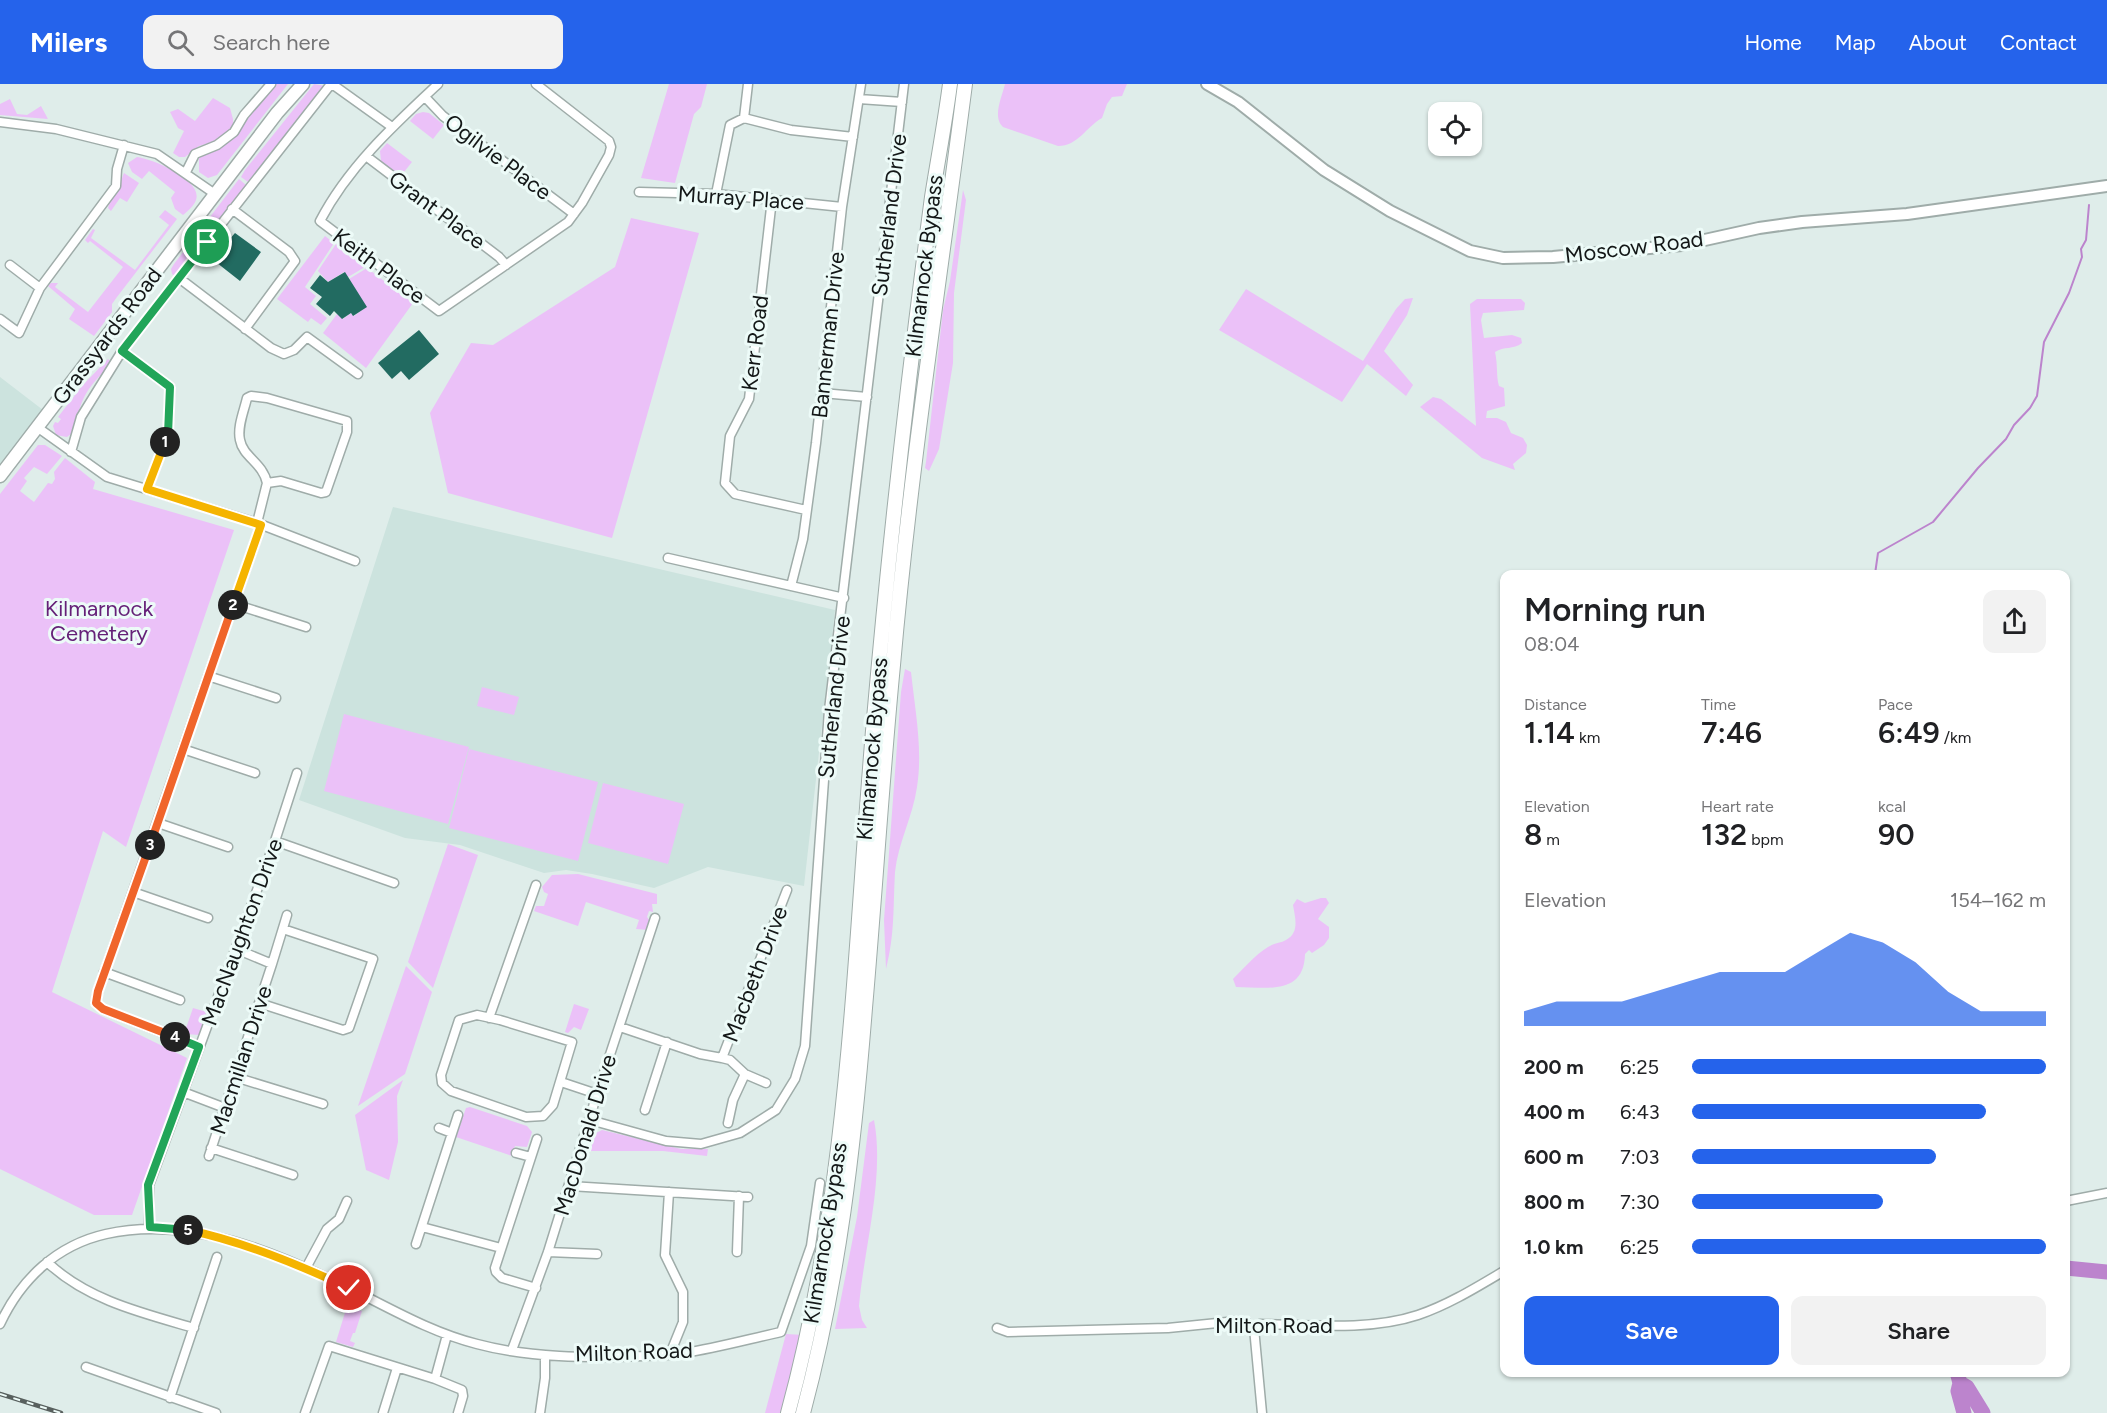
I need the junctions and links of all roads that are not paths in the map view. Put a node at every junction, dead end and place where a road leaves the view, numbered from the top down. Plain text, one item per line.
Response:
1 (271, 84) edge
2 (303, 84) edge
3 (331, 84) edge
4 (438, 84) edge
5 (536, 84) edge
6 (748, 84) edge
7 (861, 84) edge
8 (904, 84) edge
9 (950, 84) edge
10 (965, 84) edge
11 (1207, 84) edge
12 (424, 97) junction
13 (859, 99) junction
14 (902, 102) junction
15 (744, 118) junction
16 (0, 122) edge
17 (392, 127) junction
18 (853, 137) junction
19 (124, 145) junction
20 (366, 156) junction
21 (186, 172) junction
22 (2107, 186) edge
23 (639, 192) dead end
24 (215, 194) junction
25 (716, 194) junction
26 (772, 199) junction
27 (842, 207) junction
28 (232, 209) junction
29 (574, 214) junction
30 (10, 265) dead end
31 (506, 265) junction
32 (179, 278) junction
33 (40, 288) junction
34 (0, 319) edge
35 (245, 329) junction
36 (122, 351) junction
37 (358, 374) dead end
38 (822, 393) junction
39 (867, 397) junction
40 (37, 427) junction
41 (71, 452) junction
42 (0, 476) edge
43 (267, 483) junction
44 (147, 489) junction
45 (806, 510) junction
46 (259, 524) junction
47 (668, 558) dead end
48 (355, 561) dead end
49 (792, 586) junction
50 (844, 598) junction
51 (234, 604) junction
52 (306, 627) dead end
53 (208, 676) junction
54 (276, 698) dead end
55 (183, 749) junction
56 (297, 772) dead end
57 (255, 773) dead end
58 (158, 823) junction
59 (275, 841) junction
60 (228, 847) dead end
61 (394, 883) dead end
62 (536, 885) dead end
63 (787, 890) dead end
64 (133, 892) junction
65 (287, 915) dead end
66 (208, 918) dead end
67 (655, 918) dead end
68 (283, 929) junction
69 (236, 949) junction
70 (272, 964) junction
71 (104, 972) junction
72 (180, 1000) dead end
73 (259, 1003) junction
74 (489, 1018) junction
75 (620, 1027) junction
76 (667, 1042) junction
77 (199, 1047) junction
78 (722, 1058) junction
79 (745, 1074) junction
80 (236, 1077) junction
81 (561, 1082) junction
82 (766, 1083) dead end
83 (183, 1092) junction
84 (597, 1094) junction
85 (323, 1104) dead end
86 (225, 1108) junction
87 (645, 1110) dead end
88 (458, 1115) dead end
89 (590, 1120) junction
90 (728, 1123) dead end
91 (439, 1128) dead end
92 (452, 1132) junction
93 (537, 1139) dead end
94 (516, 1153) dead end
95 (531, 1157) junction
96 (292, 1174) dead end
97 (820, 1183) dead end
98 (570, 1186) junction
99 (669, 1192) junction
100 (2107, 1192) edge
101 (2070, 1200) edge
102 (347, 1201) dead end
103 (150, 1227) junction
104 (422, 1227) junction
105 (416, 1244) dead end
106 (501, 1248) junction
107 (548, 1252) junction
108 (737, 1252) dead end
109 (597, 1254) dead end
110 (217, 1257) dead end
111 (47, 1262) junction
112 (306, 1268) junction
113 (1500, 1273) edge
114 (536, 1288) junction
115 (0, 1300) edge
116 (9, 1304) junction
117 (0, 1324) edge
118 (194, 1328) junction
119 (997, 1328) dead end
120 (1254, 1328) junction
121 (447, 1335) junction
122 (512, 1350) junction
123 (670, 1354) junction
124 (545, 1355) junction
125 (86, 1367) dead end
126 (397, 1368) junction
127 (435, 1379) junction
128 (170, 1398) junction
129 (216, 1413) edge
130 (304, 1413) edge
131 (383, 1413) edge
132 (458, 1413) edge
133 (540, 1413) edge
134 (788, 1413) edge
135 (803, 1413) edge
136 (1262, 1413) edge

1 - 21 street
2 - 24 main road, Grassyards Road
3 - 17 street
3 - 28 street
4 - 12 street
5 - 29 street
6 - 15 street
7 - 13 street, Bannerman Drive
8 - 14 street, Sutherland Drive
9 - 134 highway, Kilmarnock Bypass
10 - 135 highway, Kilmarnock Bypass
11 - 22 street, Moscow Road
12 - 17 street
12 - 29 street, Ogilvie Place
13 - 14 street
13 - 18 street, Bannerman Drive
14 - 39 street, Sutherland Drive
15 - 18 street
15 - 25 street
16 - 19 street
17 - 20 street
18 - 27 street, Bannerman Drive
19 - 21 street
19 - 33 street
20 - 31 street, Grant Place
20 - 31 street, Keith Place
21 - 24 street
23 - 25 street, Murray Place
24 - 40 main road, Grassyards Road
25 - 26 street, Murray Place
26 - 27 street, Murray Place
26 - 45 street, Kerr Road
27 - 38 street, Bannerman Drive
28 - 32 street
28 - 35 street
29 - 31 street
30 - 33 street
32 - 35 street
32 - 36 street
33 - 34 street
35 - 37 street
36 - 41 street
36 - 44 street
38 - 39 street
38 - 45 street, Bannerman Drive
39 - 50 street, Sutherland Drive
40 - 41 street
40 - 42 main road, Grassyards Road
41 - 44 street
43 - 43 street
43 - 46 street
44 - 46 street
45 - 49 street, Bannerman Drive
46 - 48 street
46 - 51 street
47 - 49 street
49 - 50 street
50 - 89 street, Sutherland Drive
51 - 52 street
51 - 53 street
53 - 54 street
53 - 55 street
55 - 57 street
55 - 58 street
56 - 59 street, MacNaughton Drive
58 - 60 street
58 - 64 street
59 - 61 street
59 - 69 street, MacNaughton Drive
62 - 74 street
63 - 78 street, Macbeth Drive
64 - 66 street
64 - 71 street
65 - 68 street, Macmillan Drive
67 - 75 street, MacDonald Drive
68 - 70 street, Macmillan Drive
68 - 73 street
69 - 70 street
69 - 77 street, MacNaughton Drive
70 - 73 street, Macmillan Drive
71 - 72 street
71 - 77 street
73 - 80 street, Macmillan Drive
74 - 81 street
74 - 81 street
75 - 76 street, Macbeth Drive
75 - 84 street, MacDonald Drive
76 - 78 street, Macbeth Drive
76 - 87 street
77 - 83 street, MacNaughton Drive
78 - 79 street
79 - 82 street
79 - 90 street
80 - 85 street
80 - 86 street, Macmillan Drive
81 - 84 street
83 - 86 street
83 - 103 street, MacNaughton Drive
84 - 89 street, MacDonald Drive
86 - 96 street, Macmillan Drive
88 - 92 street
89 - 98 street, MacDonald Drive
91 - 92 street
92 - 104 street
93 - 95 street
94 - 95 street
95 - 106 street
97 - 123 street, Milton Road
98 - 99 street
98 - 107 street, MacDonald Drive
99 - 108 street
99 - 123 street
100 - 101 street
102 - 112 street
103 - 111 street, Milton Road
103 - 112 street, Milton Road
104 - 105 street
104 - 106 street
106 - 114 street
107 - 109 street
107 - 114 street, MacDonald Drive
110 - 118 street
111 - 116 street, Milton Road
111 - 118 street
112 - 121 street, Milton Road
113 - 120 street, Milton Road
114 - 122 street, MacDonald Drive
115 - 116 street
116 - 117 street, Milton Road
118 - 128 street
119 - 120 street, Milton Road
120 - 136 street
121 - 122 street, Milton Road
121 - 127 street
122 - 124 street, Milton Road
123 - 124 street, Milton Road
124 - 133 street
125 - 128 street
126 - 127 street
126 - 130 street
126 - 131 street
127 - 132 street
128 - 129 street

